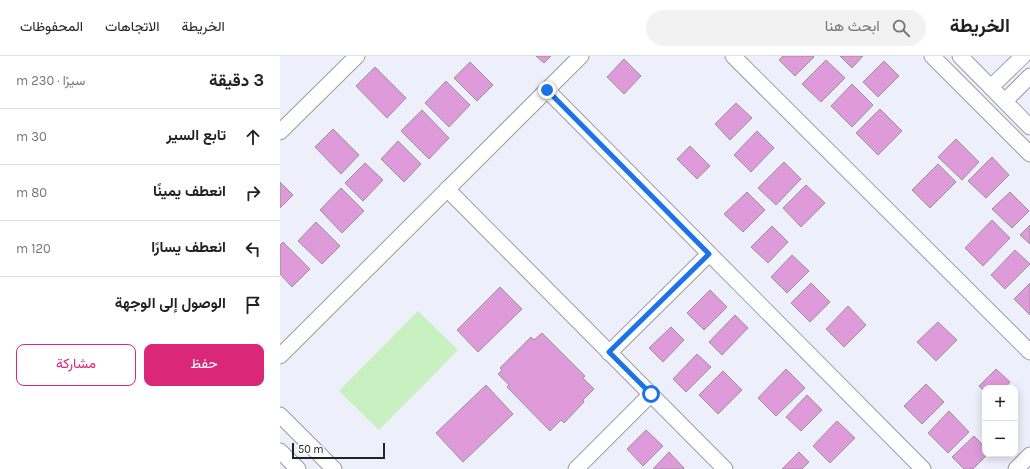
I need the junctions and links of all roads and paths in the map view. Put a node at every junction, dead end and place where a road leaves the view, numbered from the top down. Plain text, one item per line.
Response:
1 (357, 56) edge
2 (581, 56) edge
3 (733, 56) edge
4 (932, 56) edge
5 (960, 56) edge
6 (1022, 56) edge
7 (1030, 76) edge
8 (991, 87) junction
9 (547, 90) junction
10 (1005, 101) junction
11 (1030, 126) edge
12 (280, 132) edge
13 (1030, 154) edge
14 (447, 189) junction
15 (709, 254) junction
16 (609, 352) junction
17 (1030, 352) edge
18 (280, 356) edge
19 (651, 394) junction
20 (280, 415) edge
21 (280, 450) edge
22 (1030, 455) edge
23 (298, 469) edge
24 (334, 469) edge
25 (576, 469) edge
26 (725, 469) edge
27 (923, 469) edge
28 (1016, 469) edge

1 - 12 street
2 - 9 street
3 - 17 street
4 - 13 street
5 - 8 street
6 - 8 street
7 - 10 street
8 - 10 street
9 - 14 street
9 - 15 street
10 - 11 street
14 - 16 street
14 - 18 street
15 - 16 street
15 - 27 street
16 - 19 street
19 - 25 street
19 - 26 street
20 - 24 street
21 - 23 street
22 - 28 street

